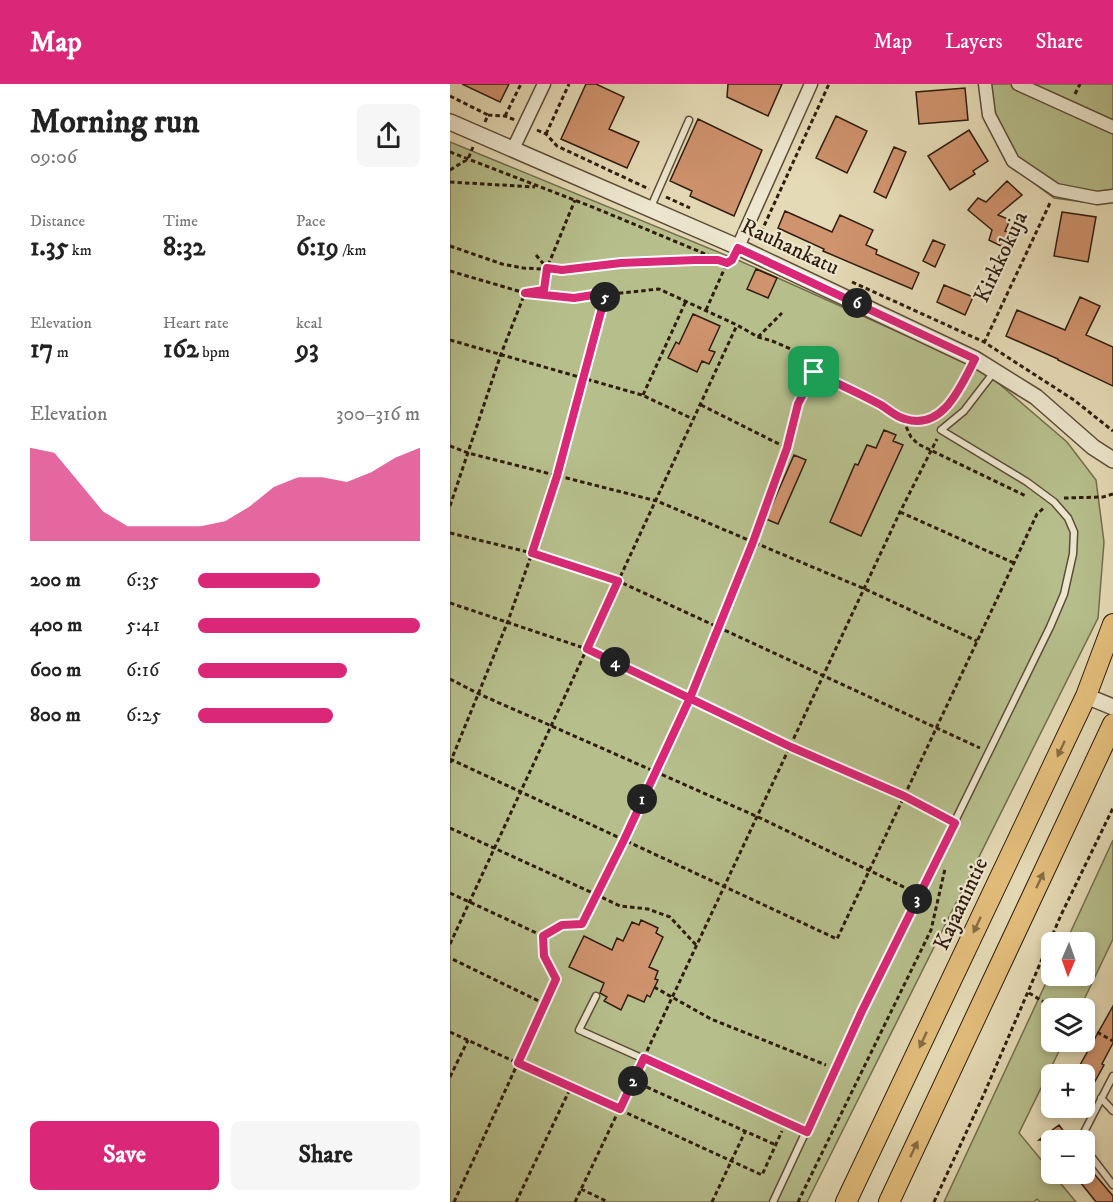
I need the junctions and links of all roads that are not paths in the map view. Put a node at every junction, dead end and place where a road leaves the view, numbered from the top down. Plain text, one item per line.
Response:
1 (544, 84) edge
2 (811, 84) edge
3 (985, 84) edge
4 (1018, 84) edge
5 (689, 120) dead end
6 (450, 122) edge
7 (1113, 127) edge
8 (513, 149) junction
9 (1113, 196) edge
10 (650, 209) junction
11 (738, 248) junction
12 (995, 371) junction
13 (1093, 447) junction
14 (1113, 460) edge
15 (1113, 473) edge
16 (1113, 624) edge
17 (1086, 696) junction
18 (1113, 707) edge
19 (1113, 724) edge
20 (596, 996) dead end
21 (1113, 1076) edge
22 (1113, 1100) edge
23 (1103, 1101) junction
24 (1113, 1111) edge
25 (1086, 1130) edge
26 (807, 1132) junction
27 (1095, 1161) edge
28 (1113, 1185) edge
29 (773, 1202) edge
30 (846, 1202) edge
31 (889, 1202) edge

1 - 8 street
2 - 11 street
3 - 9 street
4 - 7 street
5 - 10 lane
6 - 8 street, Rauhankatu
8 - 10 street, Rauhankatu
10 - 11 street, Rauhankatu
11 - 12 street, Rauhankatu
12 - 13 street, Rauhankatu
12 - 26 lane
13 - 14 street, Rauhankatu
13 - 15 street, Rauhankatu
16 - 17 main road, Kajaanintie
17 - 18 street
17 -> 30 main road, Kajaanintie
31 -> 19 main road
20 - 26 lane
21 - 23 lane
22 - 23 lane
23 - 24 lane
23 - 25 lane
26 - 29 lane
27 - 28 lane

